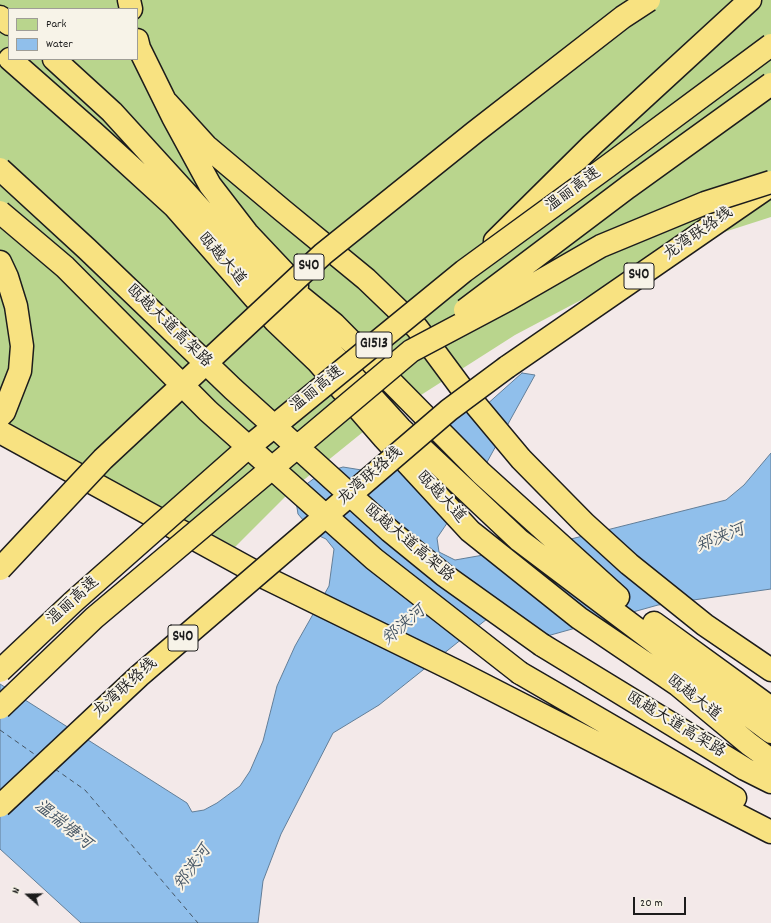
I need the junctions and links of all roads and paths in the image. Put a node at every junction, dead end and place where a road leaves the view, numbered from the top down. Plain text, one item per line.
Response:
1 (649, 0) edge
2 (750, 0) edge
3 (0, 17) edge
4 (8, 23) edge
5 (138, 44) edge
6 (771, 46) edge
7 (0, 51) edge
8 (8, 58) edge
9 (10, 60) edge
10 (55, 60) edge
11 (771, 84) edge
12 (166, 103) junction
13 (0, 169) edge
14 (771, 182) edge
15 (771, 185) edge
16 (0, 212) edge
17 (216, 226) junction
18 (0, 262) edge
19 (464, 271) junction
20 (334, 324) junction
21 (411, 351) junction
22 (0, 416) edge
23 (0, 432) edge
24 (392, 433) junction
25 (0, 569) edge
26 (771, 670) edge
27 (0, 671) edge
28 (0, 708) edge
29 (771, 708) edge
30 (771, 732) edge
31 (771, 760) edge
32 (771, 782) edge
33 (0, 806) edge
34 (771, 816) edge
35 (771, 832) edge

1 - 25 highway, S40, bridge
2 - 19 highway, bridge
3 - 4 highway
5 - 12 highway
6 - 19 highway, 温丽高速 / G1513, bridge
7 - 8 highway, 瓯越大道
9 - 24 highway, 瓯越大道
10 - 17 highway, 瓯越大道
11 - 21 highway, bridge
12 - 20 highway
12 - 26 highway
13 - 32 highway, 瓯越大道高架路, bridge
14 - 21 highway, 温丽高速 / G1513, bridge
15 - 33 highway, 龙湾联络线 / S40, bridge
16 - 34 highway, 瓯越大道高架路, bridge
17 - 20 highway
17 - 24 highway, 瓯越大道
18 - 22 highway
19 - 27 highway, 温丽高速 / G1513, bridge
20 - 29 highway
21 - 28 highway, 温丽高速 / G1513, bridge
23 - 35 highway
24 - 30 highway, 瓯越大道
24 - 31 highway, 瓯越大道

